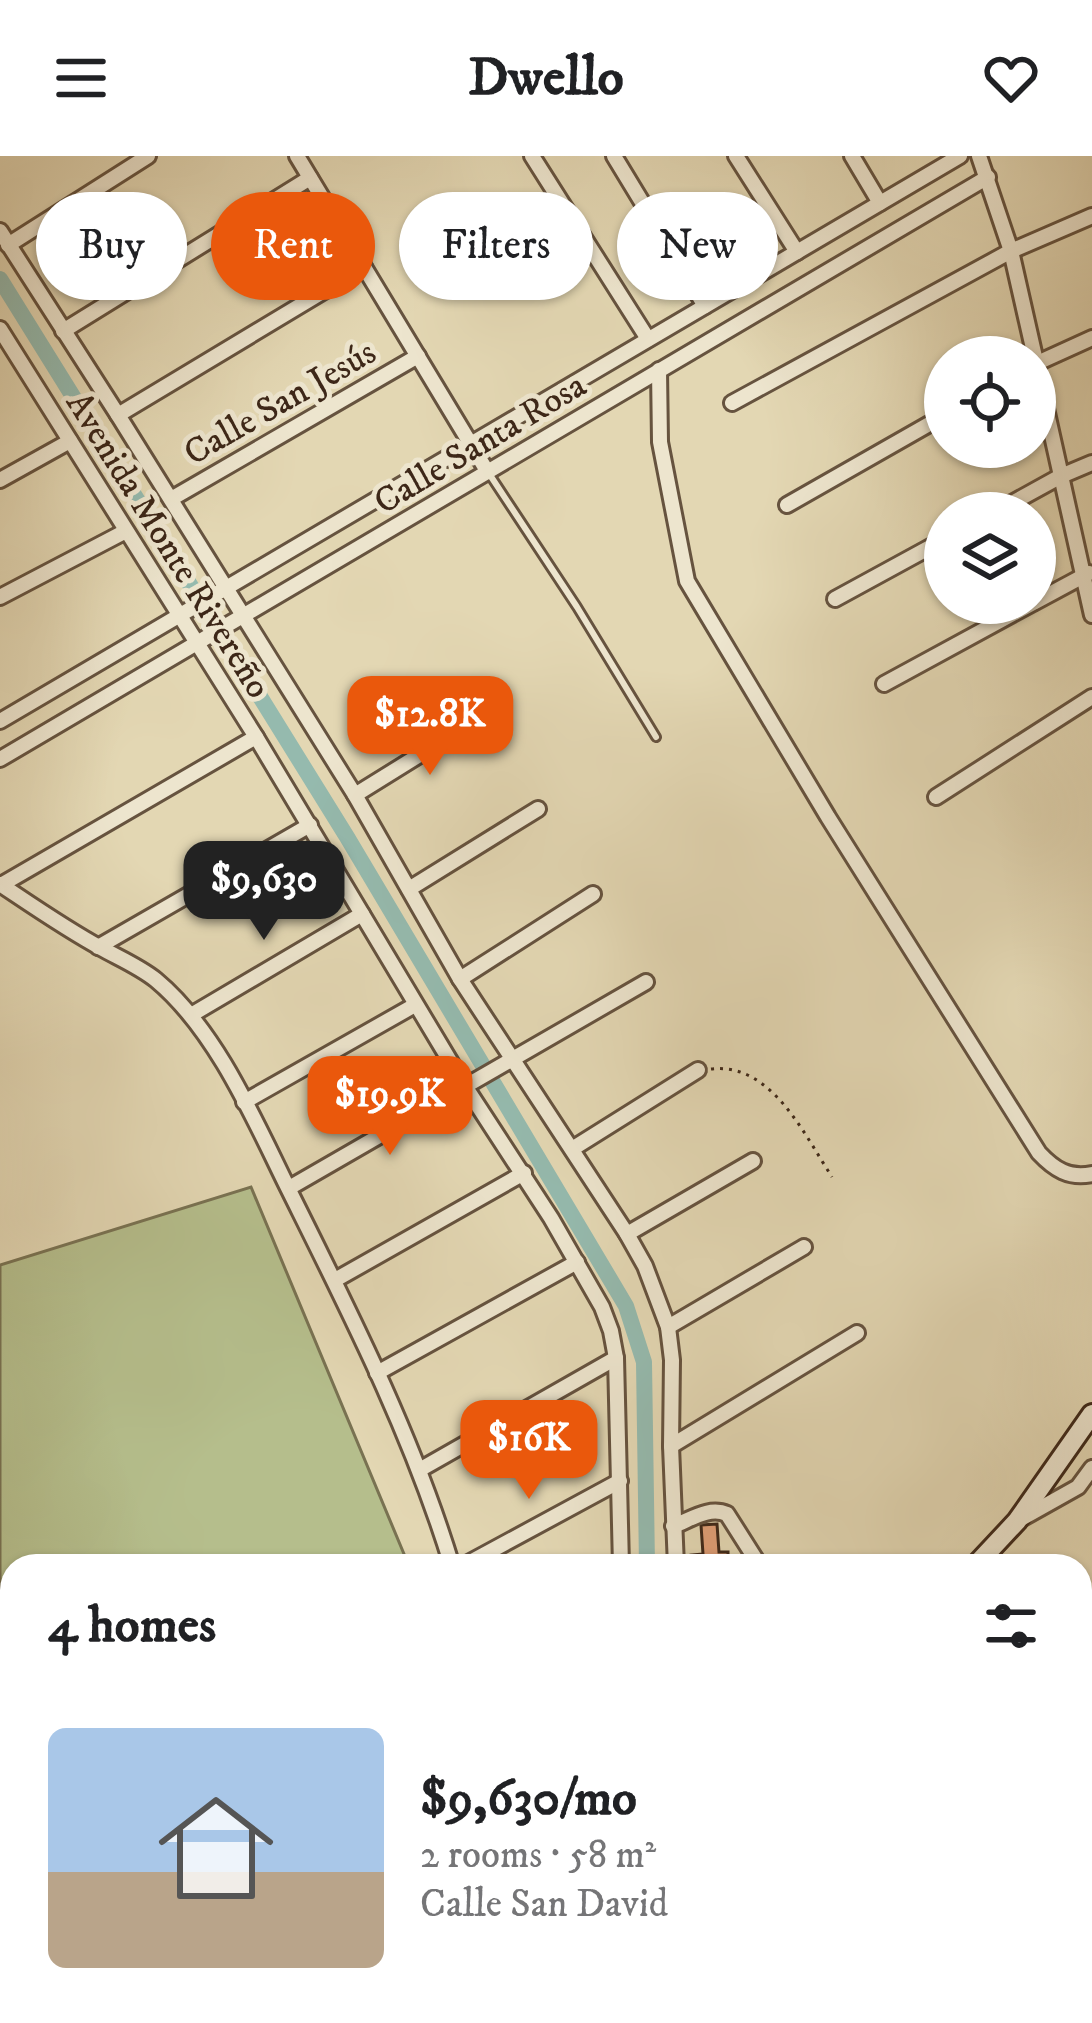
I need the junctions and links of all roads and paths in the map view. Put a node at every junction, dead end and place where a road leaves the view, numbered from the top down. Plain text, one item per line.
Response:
1 (148, 156) edge
2 (297, 156) edge
3 (532, 156) edge
4 (614, 156) edge
5 (736, 156) edge
6 (852, 156) edge
7 (960, 156) edge
8 (979, 156) edge
9 (988, 177) junction
10 (310, 178) junction
11 (318, 192) edge
12 (880, 203) junction
13 (1092, 216) edge
14 (4, 238) edge
15 (1011, 251) junction
16 (797, 252) junction
17 (375, 285) edge
18 (309, 300) edge
19 (705, 306) junction
20 (0, 328) edge
21 (63, 331) junction
22 (1030, 336) edge
23 (1092, 338) edge
24 (648, 339) junction
25 (1056, 353) edge
26 (17, 355) junction
27 (418, 356) junction
28 (0, 364) edge
29 (659, 370) junction
30 (732, 403) dead end
31 (118, 415) junction
32 (924, 427) edge
33 (70, 441) junction
34 (471, 443) junction
35 (1056, 454) edge
36 (1092, 463) edge
37 (488, 472) junction
38 (1061, 476) junction
39 (0, 480) edge
40 (1032, 492) edge
41 (171, 499) junction
42 (787, 505) dead end
43 (126, 531) junction
44 (924, 550) edge
45 (1088, 574) edge
46 (226, 588) junction
47 (1056, 591) edge
48 (0, 598) edge
49 (835, 599) dead end
50 (1092, 615) edge
51 (178, 616) junction
52 (243, 616) junction
53 (995, 624) edge
54 (196, 643) junction
55 (884, 684) dead end
56 (1092, 697) edge
57 (479, 718) dead end
58 (0, 721) edge
59 (256, 737) junction
60 (656, 737) dead end
61 (0, 759) edge
62 (355, 795) junction
63 (935, 797) dead end
64 (538, 809) dead end
65 (310, 825) junction
66 (0, 884) edge
67 (409, 889) junction
68 (593, 894) dead end
69 (362, 914) junction
70 (98, 947) junction
71 (460, 979) junction
72 (646, 982) dead end
73 (415, 1005) junction
74 (191, 1015) junction
75 (511, 1060) junction
76 (698, 1070) joint
77 (466, 1086) junction
78 (244, 1102) junction
79 (572, 1149) junction
80 (754, 1161) dead end
81 (524, 1173) junction
82 (1092, 1174) edge
83 (832, 1177) dead end
84 (289, 1188) junction
85 (627, 1234) junction
86 (804, 1247) dead end
87 (577, 1262) junction
88 (335, 1280) junction
89 (668, 1327) junction
90 (856, 1334) dead end
91 (616, 1358) junction
92 (377, 1372) junction
93 (1092, 1414) edge
94 (671, 1446) junction
95 (1092, 1468) edge
96 (421, 1469) junction
97 (620, 1481) junction
98 (1016, 1521) junction
99 (674, 1526) junction
100 (448, 1554) edge
101 (485, 1554) edge
102 (621, 1554) edge
103 (675, 1554) edge
104 (752, 1554) edge
105 (986, 1554) edge

1 - 14 street
2 - 10 street
3 - 24 street
4 - 19 street
5 - 16 street
6 - 12 street
7 - 12 street, Calle Santa Rosa
8 - 9 street
9 - 15 street
9 - 29 street, Calle Santa Rosa
10 - 11 street
10 - 21 street
12 - 16 street, Calle Santa Rosa
13 - 15 street
14 - 21 street, Avenida Monte Rivereño
15 - 22 street
15 - 30 street
16 - 19 street, Calle Santa Rosa
17 - 27 street
18 - 31 street
19 - 24 street, Calle Santa Rosa
20 - 26 street, Avenida Monte Rivereño
21 - 31 street, Avenida Monte Rivereño
23 - 25 street
24 - 34 street, Calle Santa Rosa
26 - 28 street
26 - 33 street, Avenida Monte Rivereño
27 - 34 street
27 - 41 street, Calle San Jesús
29 - 37 street, Calle Santa Rosa
29 - 82 street
31 - 41 street, Avenida Monte Rivereño
32 - 42 street
33 - 39 street
33 - 43 street, Avenida Monte Rivereño
34 - 37 street
34 - 46 street, Calle Santa Rosa
35 - 38 street
36 - 38 street
37 - 52 street, Calle Santa Rosa
37 - 60 lane
38 - 40 street
38 - 45 street
41 - 46 street, Avenida Monte Rivereño
43 - 48 street
43 - 51 street, Avenida Monte Rivereño
44 - 49 street
45 - 47 street
45 - 50 street
46 - 51 street, Calle Santa Rosa
46 - 52 street, Avenida Monte Rivereño
51 - 54 street, Avenida Monte Rivereño
51 - 58 street, Calle Santa Rosa
52 - 54 street, Calle Santa Rosa
52 - 62 street, Avenida Monte Rivereño
53 - 55 street
54 - 59 street, Avenida Monte Rivereño
54 - 61 street, Calle Santa Rosa
56 - 63 street
57 - 62 street
59 - 65 street, Avenida Monte Rivereño
59 - 66 street
62 - 67 street, Avenida Monte Rivereño
64 - 67 street
65 - 69 street, Avenida Monte Rivereño
65 - 70 street
66 - 70 street
67 - 71 street, Avenida Monte Rivereño
68 - 71 street
69 - 73 street, Avenida Monte Rivereño
69 - 74 street
70 - 74 street
71 - 75 street, Avenida Monte Rivereño
72 - 75 street
73 - 77 street, Avenida Monte Rivereño
73 - 78 street
74 - 78 street
75 - 77 street
75 - 79 street, Avenida Monte Rivereño
76 - 79 street
76 - 83 path
77 - 81 street, Avenida Monte Rivereño
77 - 84 street
78 - 84 street
79 - 85 street, Avenida Monte Rivereño
80 - 85 street
81 - 87 street, Avenida Monte Rivereño
81 - 88 street
84 - 88 street
85 - 89 street, Avenida Monte Rivereño
86 - 89 street
87 - 91 street, Avenida Monte Rivereño
87 - 92 street
88 - 92 street
89 - 94 street, Avenida Monte Rivereño
90 - 94 street
91 - 96 street
91 - 97 street, Avenida Monte Rivereño
92 - 96 street
93 - 98 main road
94 - 99 street, Avenida Monte Rivereño
95 - 98 street
96 - 100 street
97 - 101 street
97 - 102 street, Avenida Monte Rivereño
98 - 105 main road
99 - 103 street, Avenida Monte Rivereño
99 - 104 street

